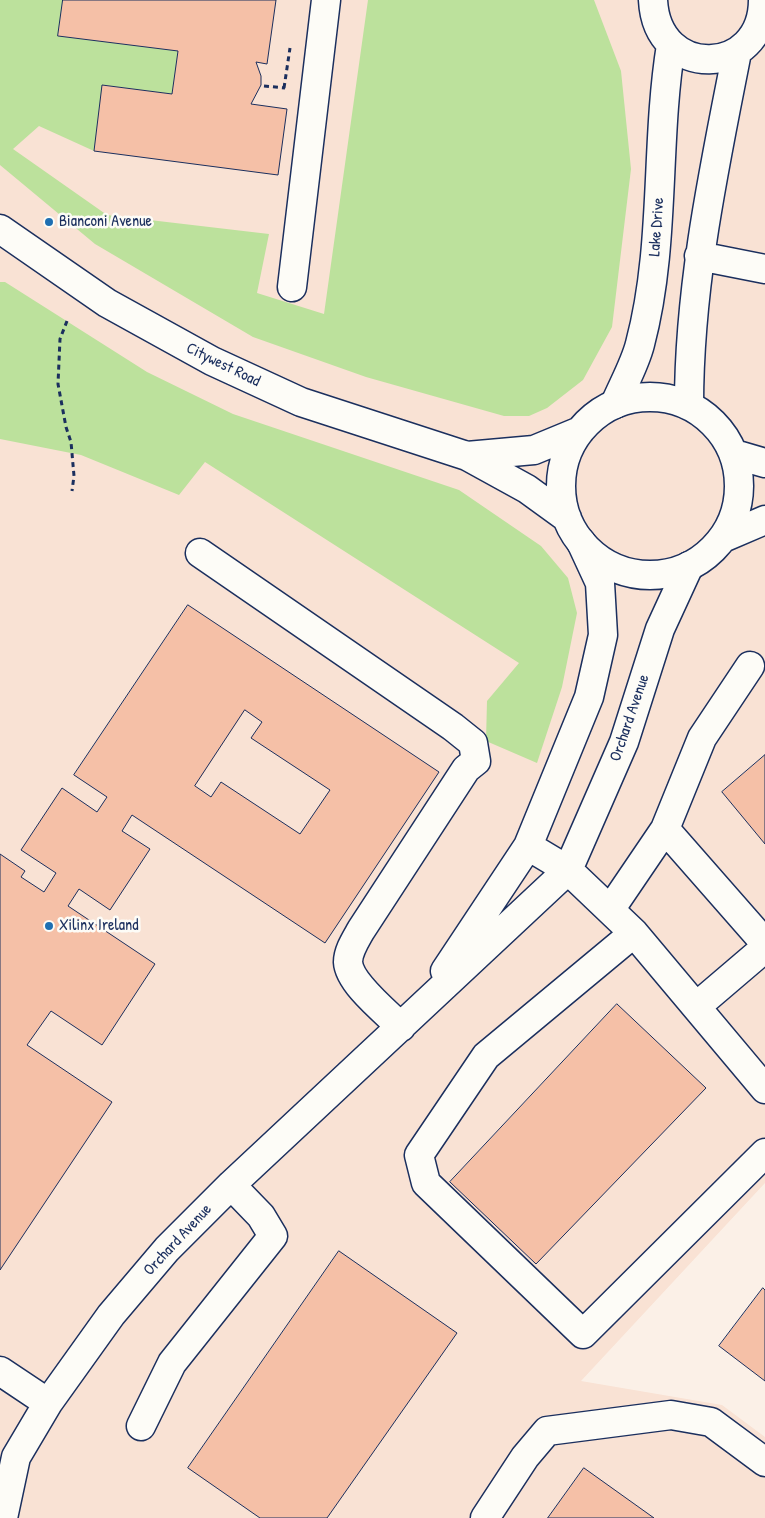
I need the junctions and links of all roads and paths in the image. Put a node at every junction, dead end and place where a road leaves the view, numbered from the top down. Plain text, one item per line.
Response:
1 (326, 0) edge
2 (652, 0) edge
3 (764, 7) edge
4 (671, 45) junction
5 (737, 52) junction
6 (0, 230) edge
7 (699, 256) junction
8 (765, 269) edge
9 (292, 287) dead end
10 (67, 321) dead end
11 (615, 404) junction
12 (689, 405) junction
13 (580, 431) junction
14 (734, 454) junction
15 (467, 456) junction
16 (765, 463) edge
17 (72, 492) dead end
18 (567, 518) junction
19 (765, 520) edge
20 (723, 538) junction
21 (581, 542) junction
22 (200, 553) dead end
23 (689, 566) junction
24 (750, 666) dead end
25 (665, 829) junction
26 (528, 846) junction
27 (568, 870) junction
28 (610, 910) junction
29 (634, 933) junction
30 (765, 943) edge
31 (765, 948) edge
32 (697, 1006) junction
33 (410, 1018) junction
34 (765, 1089) edge
35 (765, 1153) edge
36 (231, 1185) junction
37 (0, 1371) edge
38 (48, 1403) junction
39 (141, 1426) dead end
40 (765, 1462) edge
41 (3, 1518) edge
42 (485, 1518) edge

1 - 9 street
2 - 4 street
3 - 5 street
4 - 5 street
4 - 11 street, Lake Drive
5 - 7 street
6 - 15 street, Citywest Road
7 - 8 street
7 - 12 street
10 - 17 path
11 - 12 street
11 - 13 street
12 - 14 street
13 - 15 street, Citywest Road
13 - 18 street
14 - 16 street
14 - 20 street
15 - 18 street, Citywest Road
18 - 21 street
19 - 20 street
20 - 23 street
21 - 23 street
21 - 26 street, Orchard Avenue
22 - 33 street
23 - 27 street, Orchard Avenue
24 - 25 street
25 - 28 street
25 - 30 street
26 - 27 street
26 - 33 street, Orchard Avenue
27 - 28 street
27 - 33 street, Orchard Avenue
28 - 29 street
29 - 32 street
29 - 35 street
31 - 32 street
32 - 34 street
33 - 36 street, Orchard Avenue
36 - 38 street, Orchard Avenue
36 - 39 street
37 - 38 street
38 - 41 street, Orchard Avenue
40 - 42 street

